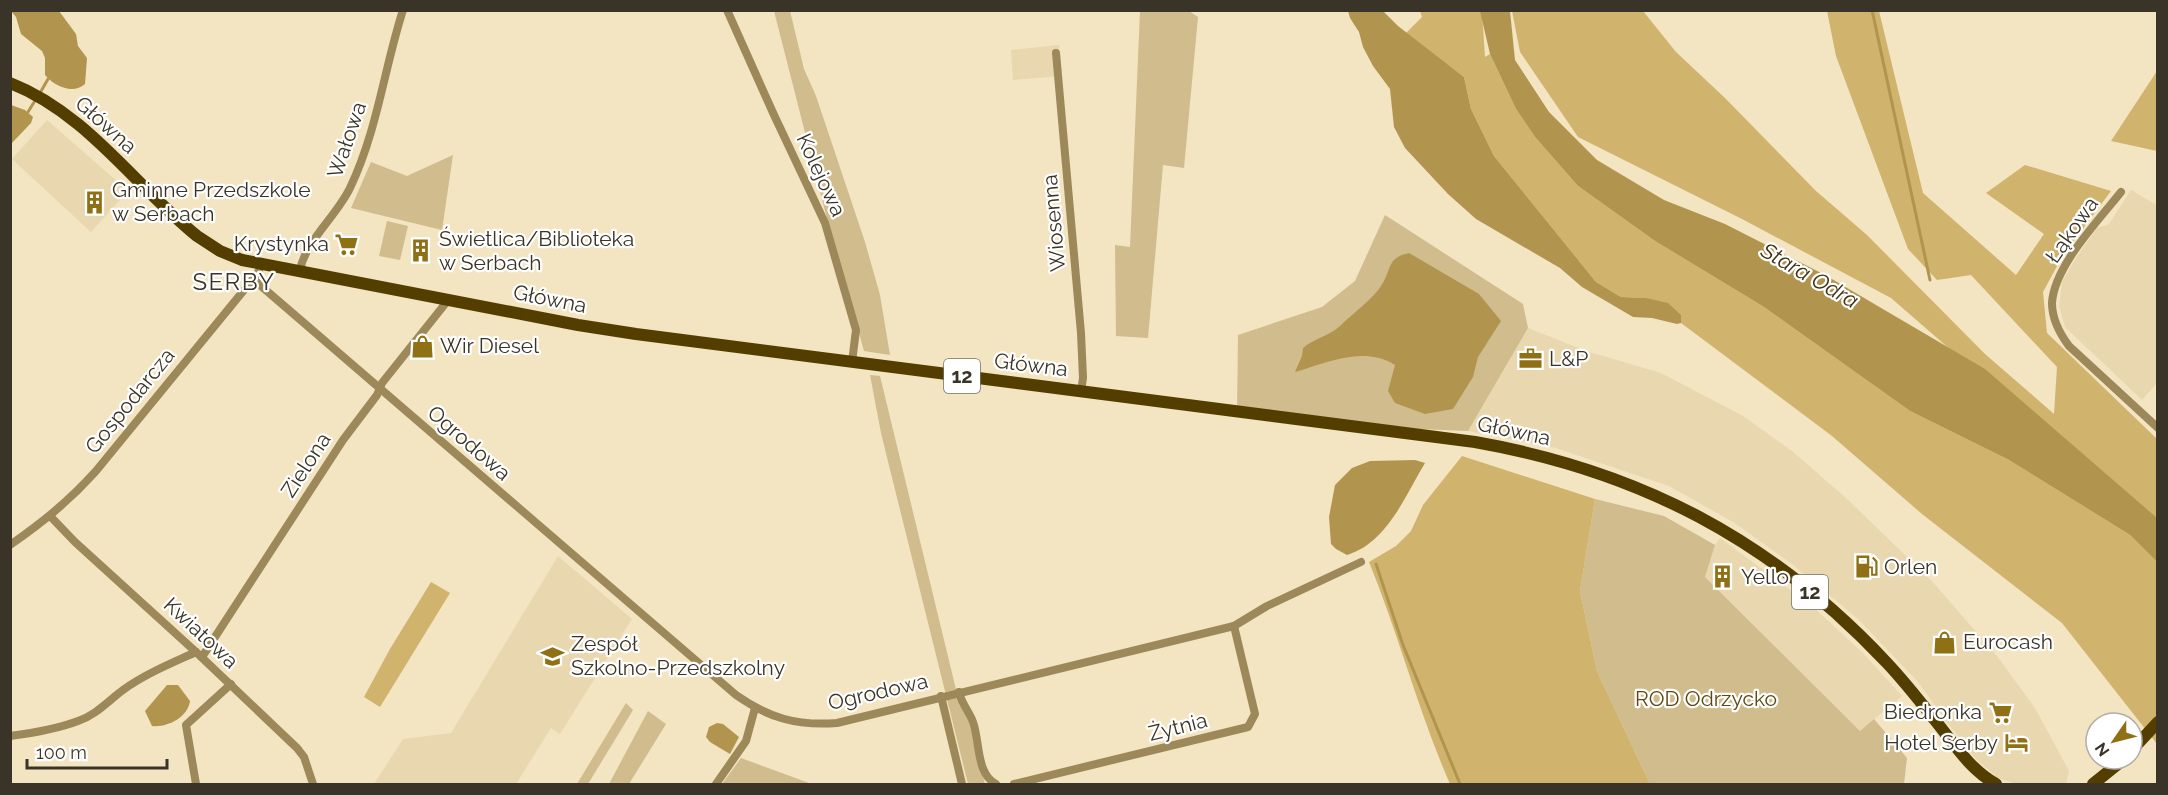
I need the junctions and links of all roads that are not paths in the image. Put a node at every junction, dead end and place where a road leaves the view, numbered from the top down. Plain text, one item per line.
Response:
1 (403, 10) edge
2 (728, 10) edge
3 (1056, 53) dead end
4 (10, 82) edge
5 (2121, 192) dead end
6 (260, 263) junction
7 (300, 270) junction
8 (253, 279) junction
9 (449, 299) junction
10 (852, 362) junction
11 (380, 389) junction
12 (1081, 391) junction
13 (2157, 428) edge
14 (51, 517) junction
15 (10, 545) edge
16 (1361, 562) dead end
17 (1234, 626) junction
18 (199, 655) junction
19 (231, 684) junction
20 (959, 692) junction
21 (941, 696) junction
22 (755, 708) junction
23 (2157, 722) edge
24 (10, 736) edge
25 (2144, 737) edge
26 (2109, 771) edge
27 (196, 784) edge
28 (313, 784) edge
29 (716, 784) edge
30 (962, 784) edge
31 (996, 784) edge
32 (1014, 784) edge
33 (1996, 784) edge
34 (2093, 784) edge

1 - 7 street, Wałowa
2 - 10 street, Kolejowa
3 - 12 street, Wiosenna
4 - 6 main road, Główna / 12
5 - 13 street, Łąkowa
6 - 7 main road, Główna / 12
6 - 8 street, Gospodarcza
7 - 9 main road, Główna / 12
8 - 11 street, Ogrodowa
8 - 14 street, Gospodarcza
9 - 10 main road, Główna / 12
9 - 11 street, Zielona
10 - 12 main road, Główna / 12
11 - 18 street, Zielona
11 - 22 street, Ogrodowa
12 - 33 main road, Główna / 12
14 - 15 street, Gospodarcza
14 - 18 street, Kwiatowa
16 - 17 street, Ogrodowa
17 - 20 street, Ogrodowa
17 - 32 street, Żytnia
18 - 19 street, Kwiatowa
18 - 24 street
19 - 27 street
19 - 28 street, Kwiatowa
20 - 21 street, Ogrodowa
20 - 31 street
21 - 22 street, Ogrodowa
21 - 30 street
22 - 29 street
23 - 25 main road
26 - 34 main road

